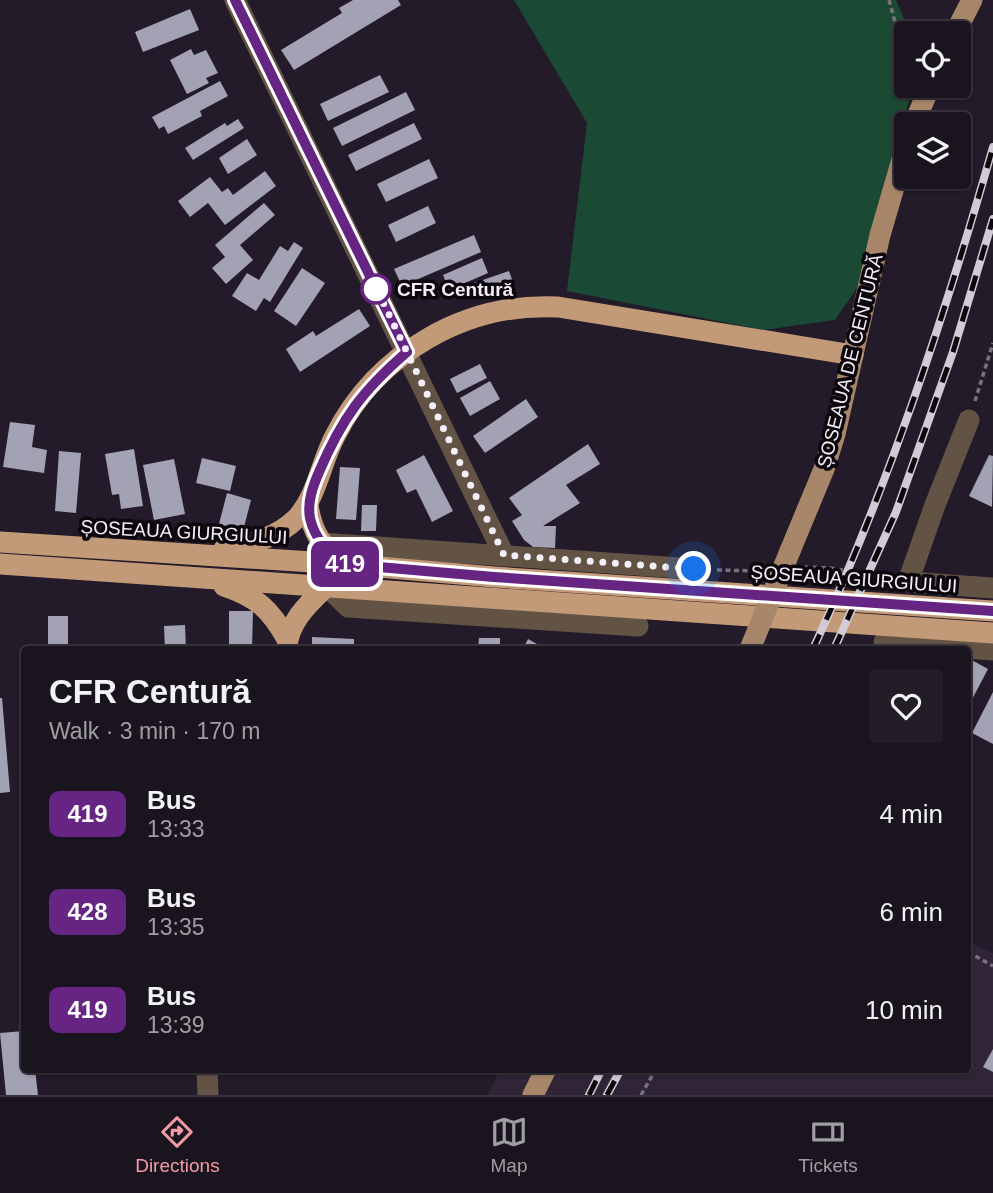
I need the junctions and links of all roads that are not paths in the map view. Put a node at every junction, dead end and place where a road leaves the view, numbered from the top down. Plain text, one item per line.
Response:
1 (235, 0) edge
2 (972, 0) edge
3 (961, 21) edge
4 (894, 187) edge
5 (407, 352) junction
6 (853, 355) junction
7 (970, 420) road end
8 (308, 505) junction
9 (0, 542) edge
10 (320, 543) junction
11 (197, 555) junction
12 (504, 555) junction
13 (0, 564) edge
14 (344, 564) junction
15 (694, 569) dead end
16 (196, 578) junction
17 (327, 586) junction
18 (993, 588) edge
19 (993, 611) edge
20 (638, 626) dead end
21 (993, 633) edge
22 (884, 642) dead end
23 (287, 644) edge
24 (751, 646) edge
25 (938, 646) edge
26 (971, 648) edge
27 (993, 650) edge
28 (207, 1073) edge
29 (545, 1073) edge
30 (208, 1095) edge
31 (533, 1095) edge

1 - 5 street
2 - 3 main road
4 - 6 main road, ȘOSEAUA DE CENTURĂ
5 - 6 highway
5 - 8 highway
5 - 12 street
6 - 24 main road, ȘOSEAUA DE CENTURĂ, bridge
7 - 18 street
8 - 10 highway
8 - 11 highway
9 - 11 highway, ȘOSEAUA GIURGIULUI
10 - 12 street
10 - 14 highway
11 - 14 highway, ȘOSEAUA GIURGIULUI
12 - 15 street
13 - 16 highway
14 - 19 highway, ȘOSEAUA GIURGIULUI
16 - 17 highway
16 - 23 highway
17 - 20 street
17 - 21 highway
17 - 23 highway
22 - 25 street
26 - 27 street
28 - 30 street
29 - 31 main road

